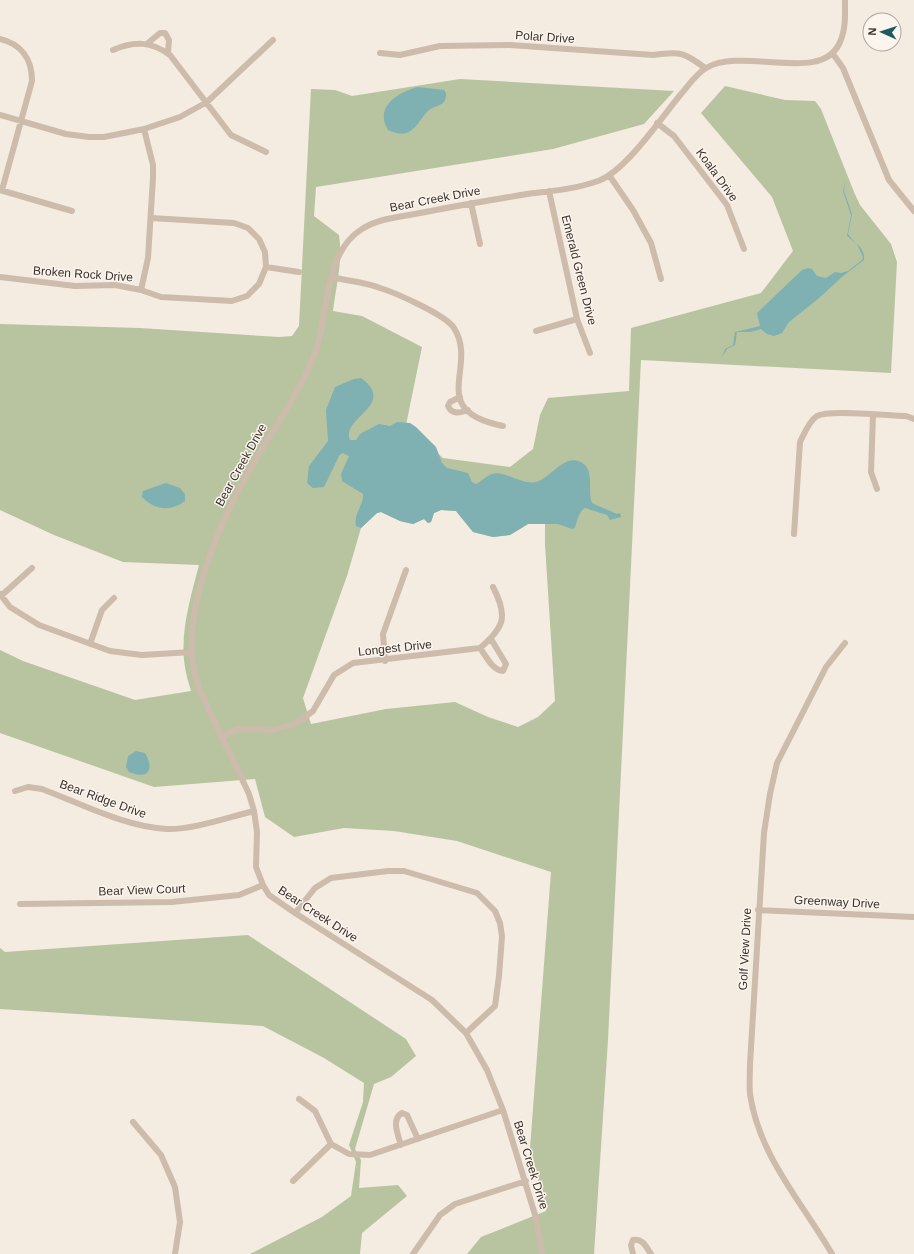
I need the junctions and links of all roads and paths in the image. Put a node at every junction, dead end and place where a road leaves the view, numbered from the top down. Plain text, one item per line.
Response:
1 (845, 0) edge
2 (0, 38) edge
3 (273, 40) dead end
4 (148, 43) junction
5 (113, 50) dead end
6 (380, 53) dead end
7 (168, 54) junction
8 (833, 54) junction
9 (705, 68) junction
10 (207, 102) junction
11 (0, 115) edge
12 (20, 121) junction
13 (657, 123) junction
14 (144, 129) junction
15 (266, 152) dead end
16 (609, 175) junction
17 (1, 190) edge
18 (549, 191) junction
19 (471, 203) junction
20 (72, 211) dead end
21 (914, 211) edge
22 (151, 218) junction
23 (480, 244) dead end
24 (744, 249) dead end
25 (266, 267) junction
26 (299, 272) dead end
27 (0, 277) edge
28 (332, 277) junction
29 (661, 279) dead end
30 (141, 290) junction
31 (577, 319) junction
32 (536, 331) dead end
33 (590, 354) dead end
34 (460, 397) junction
35 (468, 410) junction
36 (873, 415) junction
37 (914, 419) edge
38 (503, 426) dead end
39 (877, 489) dead end
40 (794, 534) dead end
41 (32, 568) dead end
42 (406, 570) dead end
43 (493, 587) dead end
44 (1, 595) edge
45 (114, 598) dead end
46 (491, 639) junction
47 (845, 643) dead end
48 (90, 644) junction
49 (480, 648) junction
50 (192, 652) junction
51 (385, 661) junction
52 (221, 736) junction
53 (15, 791) dead end
54 (254, 811) junction
55 (263, 885) junction
56 (20, 904) dead end
57 (758, 910) junction
58 (295, 913) junction
59 (914, 917) edge
60 (466, 1033) junction
61 (299, 1099) dead end
62 (503, 1110) junction
63 (133, 1122) dead end
64 (418, 1139) junction
65 (331, 1144) junction
66 (401, 1145) junction
67 (293, 1181) dead end
68 (526, 1181) junction
69 (175, 1254) edge
70 (414, 1254) edge
71 (542, 1254) edge
72 (633, 1254) edge
73 (651, 1254) edge
74 (832, 1254) edge

1 - 8 street
2 - 12 street
3 - 10 street
4 - 5 street
4 - 7 street
4 - 7 street
6 - 9 street, Polar Drive
7 - 10 street
8 - 9 street, Bear Creek Drive
8 - 21 street
9 - 13 street, Bear Creek Drive
10 - 14 street
10 - 15 street
11 - 12 street
12 - 14 street
12 - 17 street
13 - 16 street, Bear Creek Drive
13 - 24 street, Koala Drive
14 - 22 street
16 - 18 street, Bear Creek Drive
16 - 29 street
17 - 20 street
18 - 19 street, Bear Creek Drive
18 - 31 street, Emerald Green Drive
19 - 23 street
19 - 28 street, Bear Creek Drive
22 - 25 street
22 - 30 street
25 - 26 street
25 - 30 street, Broken Rock Drive
27 - 30 street, Broken Rock Drive
28 - 34 street
28 - 50 street, Bear Creek Drive
31 - 32 street
31 - 33 street, Emerald Green Drive
34 - 35 street
34 - 35 street
35 - 38 street
36 - 37 street
36 - 39 street
36 - 40 street
41 - 44 street
42 - 51 street
43 - 46 street
44 - 48 street
45 - 48 street
46 - 49 street
46 - 49 street
47 - 57 street, Golf View Drive
48 - 50 street
49 - 51 street, Longest Drive
50 - 52 street, Bear Creek Drive
51 - 52 street, Longest Drive
52 - 54 street, Bear Creek Drive
53 - 54 street, Bear Ridge Drive
54 - 55 street, Bear Creek Drive
55 - 56 street, Bear View Court
55 - 58 street, Bear Creek Drive
57 - 59 street, Greenway Drive
57 - 74 street, Golf View Drive
58 - 60 street, Bear Creek Drive
58 - 60 street
60 - 62 street, Bear Creek Drive
61 - 65 street
62 - 64 street
62 - 68 street, Bear Creek Drive
63 - 69 street
64 - 66 street
64 - 66 street
65 - 66 street
65 - 67 street
68 - 70 street
68 - 71 street, Bear Creek Drive
72 - 73 street

